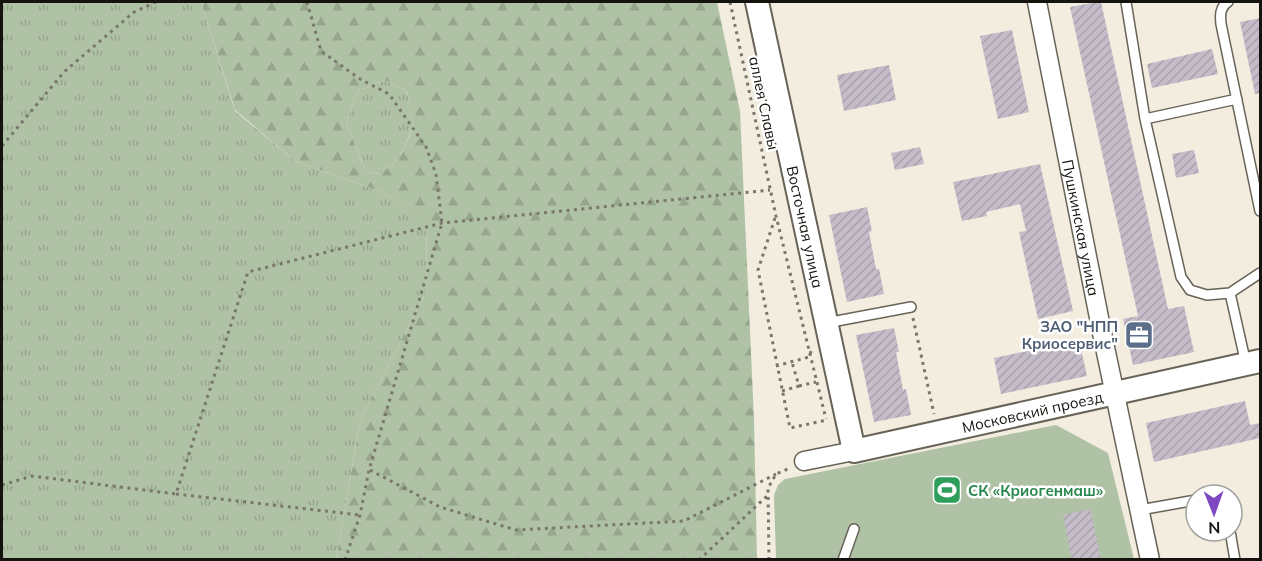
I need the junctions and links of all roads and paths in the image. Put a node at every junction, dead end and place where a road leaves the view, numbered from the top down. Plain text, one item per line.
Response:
1 (156, 2) edge
2 (307, 2) edge
3 (730, 2) edge
4 (757, 2) edge
5 (1037, 2) edge
6 (1126, 2) edge
7 (1228, 2) edge
8 (1237, 99) junction
9 (1145, 119) junction
10 (2, 146) edge
11 (770, 190) junction
12 (1260, 211) edge
13 (776, 216) junction
14 (442, 223) junction
15 (1260, 273) edge
16 (1230, 293) junction
17 (911, 307) joint
18 (826, 323) junction
19 (809, 357) junction
20 (792, 362) junction
21 (1253, 363) edge
22 (776, 366) junction
23 (816, 382) junction
24 (799, 386) junction
25 (782, 391) junction
26 (1115, 393) junction
27 (938, 432) junction
28 (854, 451) junction
29 (804, 461) joint
30 (369, 470) junction
31 (776, 474) junction
32 (2, 485) edge
33 (176, 494) junction
34 (768, 495) junction
35 (1184, 502) edge
36 (1140, 510) junction
37 (360, 515) junction
38 (854, 530) dead end
39 (1232, 543) edge
40 (345, 560) edge
41 (699, 560) edge
42 (769, 560) edge
43 (843, 560) edge
44 (1150, 560) edge
45 (1235, 560) edge

1 - 10 path
2 - 14 path
3 - 11 path, аллея Славы
4 - 18 street, Восточная улица
5 - 26 street, Пушкинская улица
6 - 9 lane
7 - 8 lane
8 - 9 lane
8 - 12 lane
9 - 16 lane
11 - 13 path, аллея Славы
11 - 14 path
13 - 19 path, аллея Славы
13 - 22 path
14 - 30 path
14 - 33 path
15 - 16 lane
16 - 21 lane
17 - 18 lane
17 - 27 path
18 - 19 path
18 - 28 street, Восточная улица
19 - 20 path
19 - 23 path, аллея Славы
20 - 22 path
20 - 24 path
21 - 26 street, Московский проезд
22 - 25 path
23 - 24 path
23 - 25 path, аллея Славы
24 - 25 path
26 - 27 street, Московский проезд
26 - 36 street, Пушкинская улица
27 - 28 street, Московский проезд
28 - 29 street, Московский проезд
29 - 31 path
30 - 31 path
30 - 37 path
31 - 34 path
32 - 33 path
33 - 37 path
34 - 41 path
34 - 42 path
35 - 36 lane
36 - 44 street, Пушкинская улица
37 - 40 path
38 - 43 lane
39 - 45 lane

